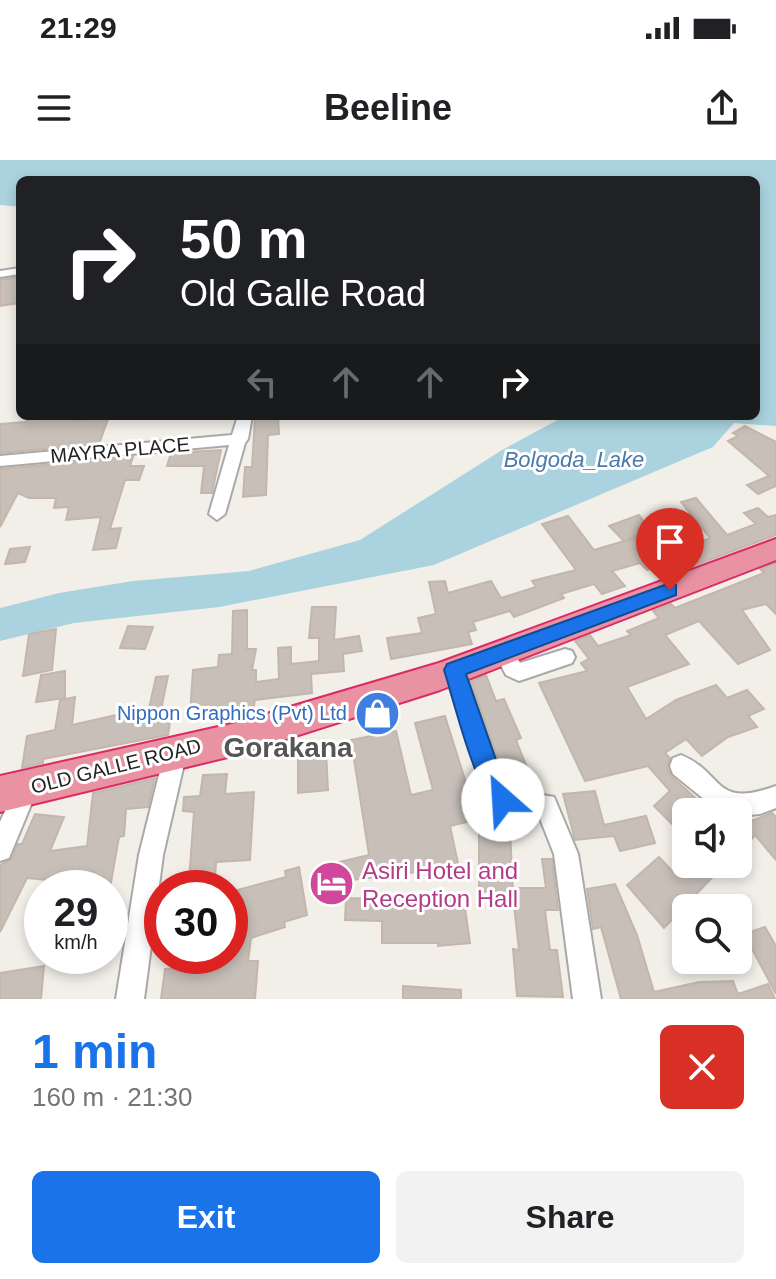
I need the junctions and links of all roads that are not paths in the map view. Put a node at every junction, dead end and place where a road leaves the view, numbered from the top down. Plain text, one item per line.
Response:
1 (244, 420) edge
2 (241, 439) junction
3 (0, 461) edge
4 (217, 514) dead end
5 (776, 549) edge
6 (503, 650) junction
7 (565, 657) dead end
8 (454, 670) junction
9 (176, 751) junction
10 (681, 766) dead end
11 (14, 791) edge
12 (776, 797) edge
13 (0, 849) edge
14 (130, 999) edge
15 (587, 999) edge

1 - 2 street
2 - 3 street, MAYRA PLACE
2 - 4 street
5 - 6 highway, OLD GALLE ROAD
6 - 7 street
6 - 8 highway, OLD GALLE ROAD
8 - 9 highway, OLD GALLE ROAD
8 - 15 street
9 - 11 highway, OLD GALLE ROAD
9 - 14 street
10 - 12 street
11 - 13 street

